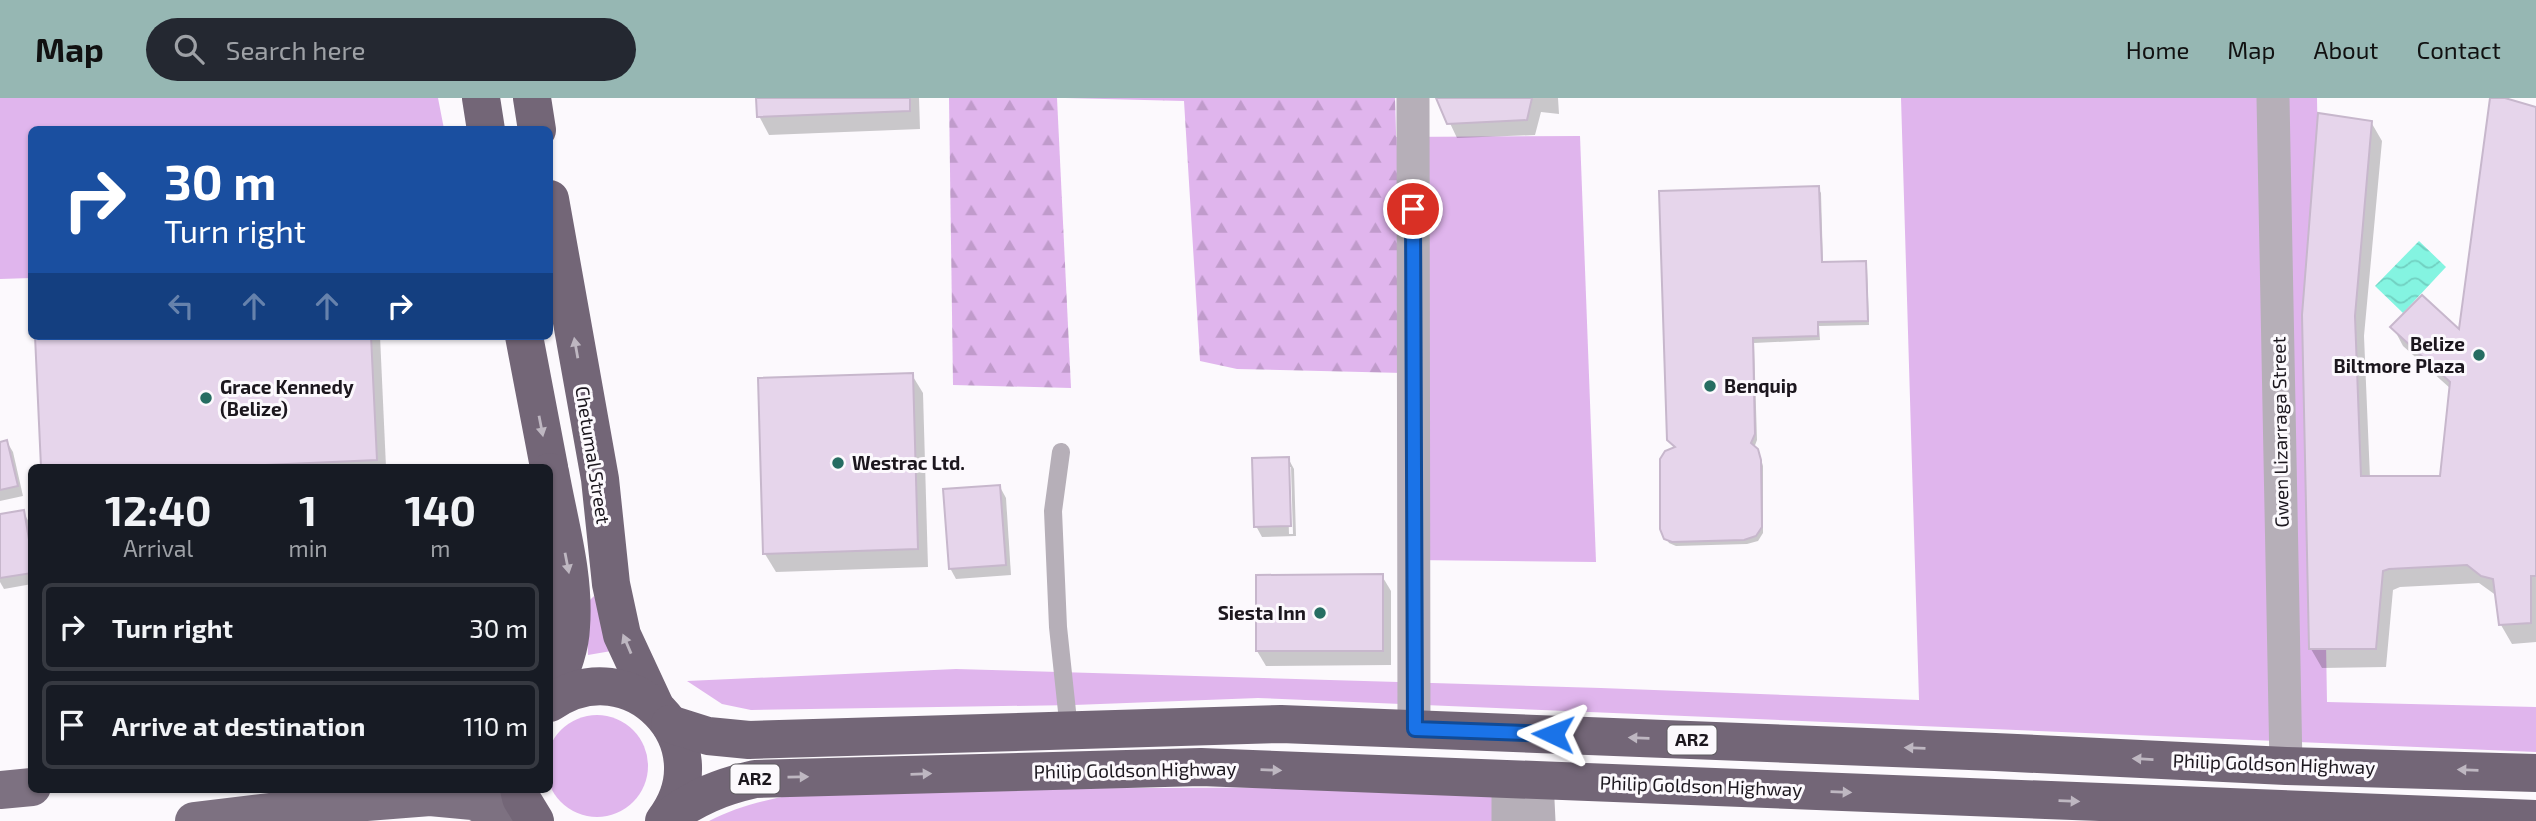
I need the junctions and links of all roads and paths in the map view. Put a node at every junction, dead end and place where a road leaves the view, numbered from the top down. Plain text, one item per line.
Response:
1 (481, 98) edge
2 (531, 98) edge
3 (1413, 98) edge
4 (2273, 98) edge
5 (485, 126) edge
6 (536, 126) edge
7 (553, 216) edge
8 (525, 340) edge
9 (1061, 452) dead end
10 (548, 464) edge
11 (553, 491) edge
12 (553, 693) edge
13 (553, 700) edge
14 (663, 715) junction
15 (1415, 729) junction
16 (1069, 730) junction
17 (2286, 766) junction
18 (2536, 773) edge
19 (1523, 780) junction
20 (28, 787) edge
21 (0, 790) edge
22 (520, 793) edge
23 (411, 809) edge
24 (2536, 819) edge
25 (665, 820) edge
26 (194, 821) edge
27 (522, 821) edge
28 (535, 821) edge
29 (1508, 821) edge
30 (1539, 821) edge

1 - 5 highway
2 - 6 highway
3 - 15 street
4 - 17 street, Gwen Lizarraga Street
14 -> 7 highway, Chetumal Street
8 -> 10 highway
9 - 16 lane
11 -> 12 highway
13 - 14 highway, Philip Goldson Highway
14 - 16 highway, Philip Goldson Highway / AR2
14 - 25 highway, Chetumal Street
15 - 16 highway, Philip Goldson Highway / AR2
17 -> 15 highway, Philip Goldson Highway / AR2
18 -> 17 highway, Philip Goldson Highway / AR2
19 -> 24 highway, Philip Goldson Highway / AR2
25 -> 19 highway, Philip Goldson Highway / AR2
19 - 29 street
19 - 30 street
20 - 21 main road
22 - 28 highway
23 - 26 main road
23 - 27 main road

